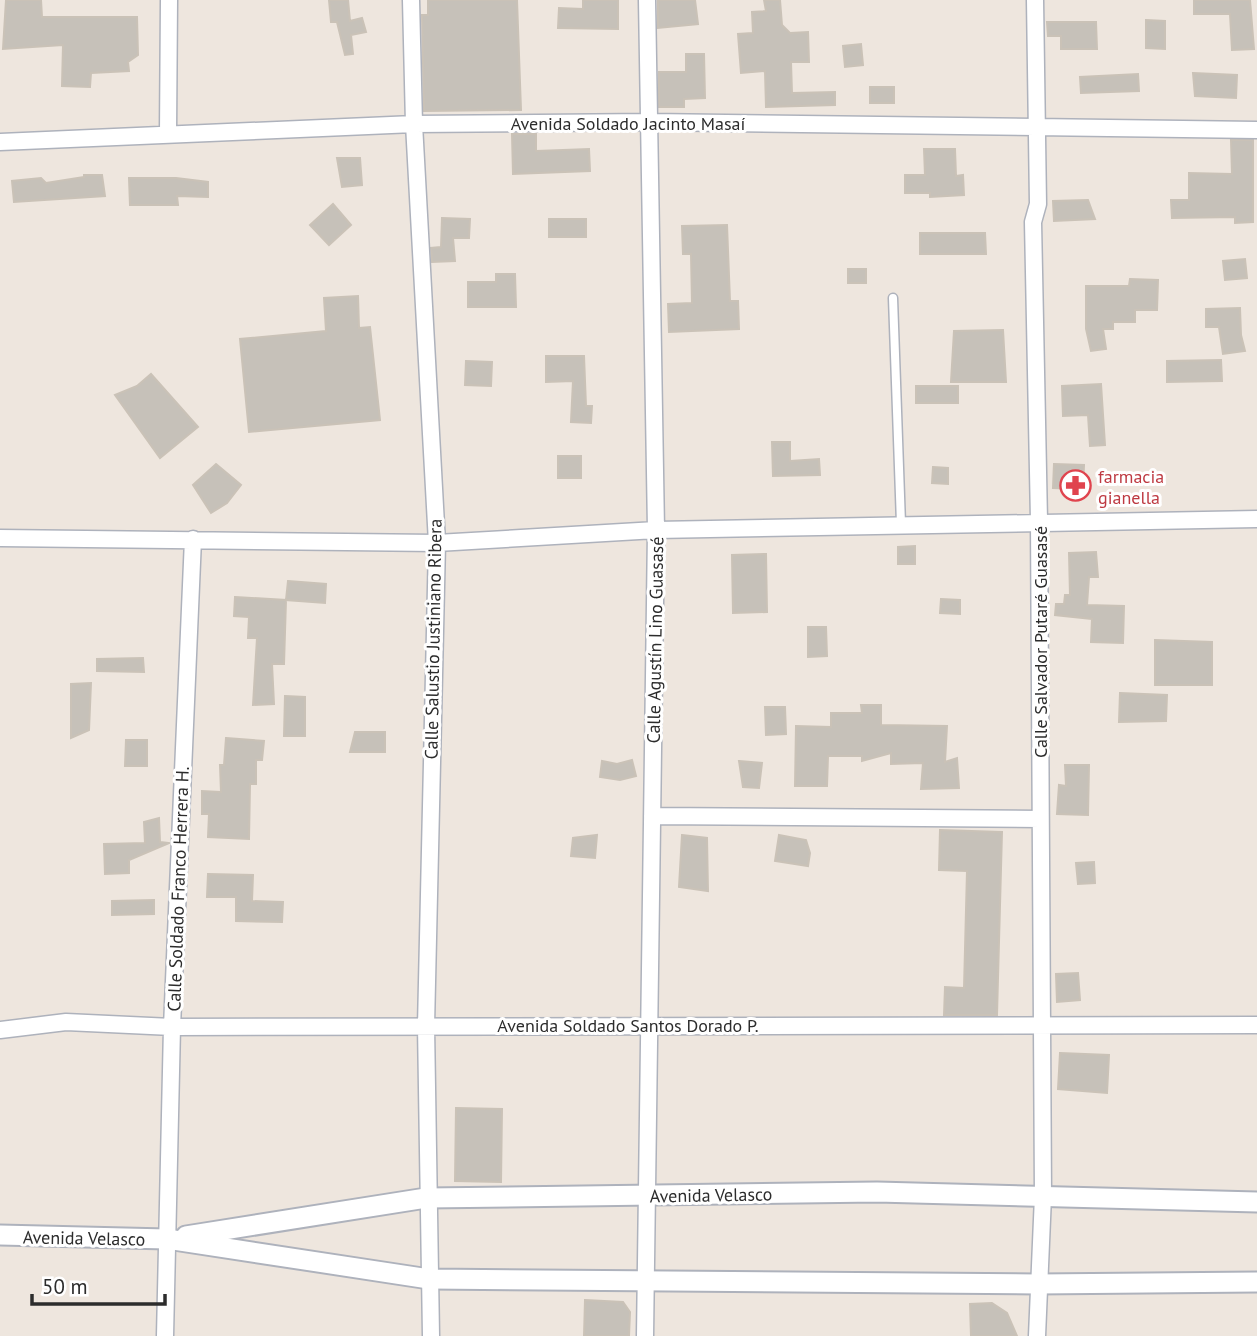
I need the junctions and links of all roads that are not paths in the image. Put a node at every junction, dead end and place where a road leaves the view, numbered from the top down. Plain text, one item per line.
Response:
1 (169, 0) edge
2 (411, 0) edge
3 (647, 0) edge
4 (1035, 0) edge
5 (651, 122) junction
6 (414, 124) junction
7 (1035, 125) junction
8 (1257, 130) edge
9 (168, 133) junction
10 (0, 142) edge
11 (893, 298) dead end
12 (1257, 519) edge
13 (1040, 521) junction
14 (901, 524) junction
15 (656, 530) junction
16 (0, 538) edge
17 (193, 539) junction
18 (437, 543) junction
19 (652, 816) junction
20 (1041, 820) junction
21 (649, 1024) junction
22 (1257, 1025) edge
23 (426, 1026) junction
24 (1042, 1026) junction
25 (172, 1027) junction
26 (0, 1030) edge
27 (646, 1196) junction
28 (1043, 1196) junction
29 (426, 1198) junction
30 (1257, 1202) edge
31 (0, 1235) edge
32 (167, 1239) junction
33 (429, 1279) junction
34 (645, 1280) junction
35 (1257, 1282) edge
36 (1037, 1284) junction
37 (165, 1336) edge
38 (431, 1336) edge
39 (645, 1336) edge
40 (1037, 1336) edge

1 - 9 street
2 - 6 street, Calle Salustio Justiniano Ribera
3 - 5 street, Calle Agustín Lino Guasasé
4 - 7 street, Calle Salvador Putaré Guasasé
5 - 6 street, Avenida Soldado Jacinto Masaí
5 - 7 street, Avenida Soldado Jacinto Masaí
5 - 15 street, Calle Agustín Lino Guasasé
6 - 9 street, Avenida Soldado Jacinto Masaí
6 - 18 street, Calle Salustio Justiniano Ribera
7 - 8 street, Avenida Soldado Jacinto Masaí
7 - 13 street, Calle Salvador Putaré Guasasé
9 - 10 street, Avenida Soldado Jacinto Masaí
11 - 14 lane
12 - 13 street
13 - 14 street
13 - 20 street, Calle Salvador Putaré Guasasé
14 - 15 street
15 - 18 street
15 - 19 street, Calle Agustín Lino Guasasé
16 - 17 street
17 - 18 street
17 - 25 street, Calle Soldado Franco Herrera H.
18 - 23 street, Calle Salustio Justiniano Ribera
19 - 20 street
19 - 21 street, Calle Agustín Lino Guasasé
20 - 24 street, Calle Salvador Putaré Guasasé
21 - 23 street, Avenida Soldado Santos Dorado P.
21 - 24 street, Avenida Soldado Santos Dorado P.
21 - 27 street, Calle Agustín Lino Guasasé
22 - 24 street, Avenida Soldado Santos Dorado P.
23 - 25 street, Avenida Soldado Santos Dorado P.
23 - 29 street, Calle Salustio Justiniano Ribera
24 - 28 street, Calle Salvador Putaré Guasasé
25 - 26 street, Avenida Soldado Santos Dorado P.
25 - 32 street, Calle Soldado Franco Herrera H.
27 - 28 street, Avenida Velasco
27 - 29 street, Avenida Velasco
27 - 34 street, Calle Agustín Lino Guasasé
28 - 30 street, Avenida Velasco
28 - 36 street, Calle Salvador Putaré Guasasé
29 - 32 street, Avenida Velasco
29 - 33 street, Calle Salustio Justiniano Ribera
31 - 32 street, Avenida Velasco
32 - 33 street, Avenida Velasco
32 - 37 street, Calle Soldado Franco Herrera H.
33 - 34 street, Avenida Velasco
33 - 38 street, Calle Salustio Justiniano Ribera
34 - 36 street, Avenida Velasco
34 - 39 street, Calle Agustín Lino Guasasé
35 - 36 street, Avenida Velasco
36 - 40 street, Calle Salvador Putaré Guasasé

